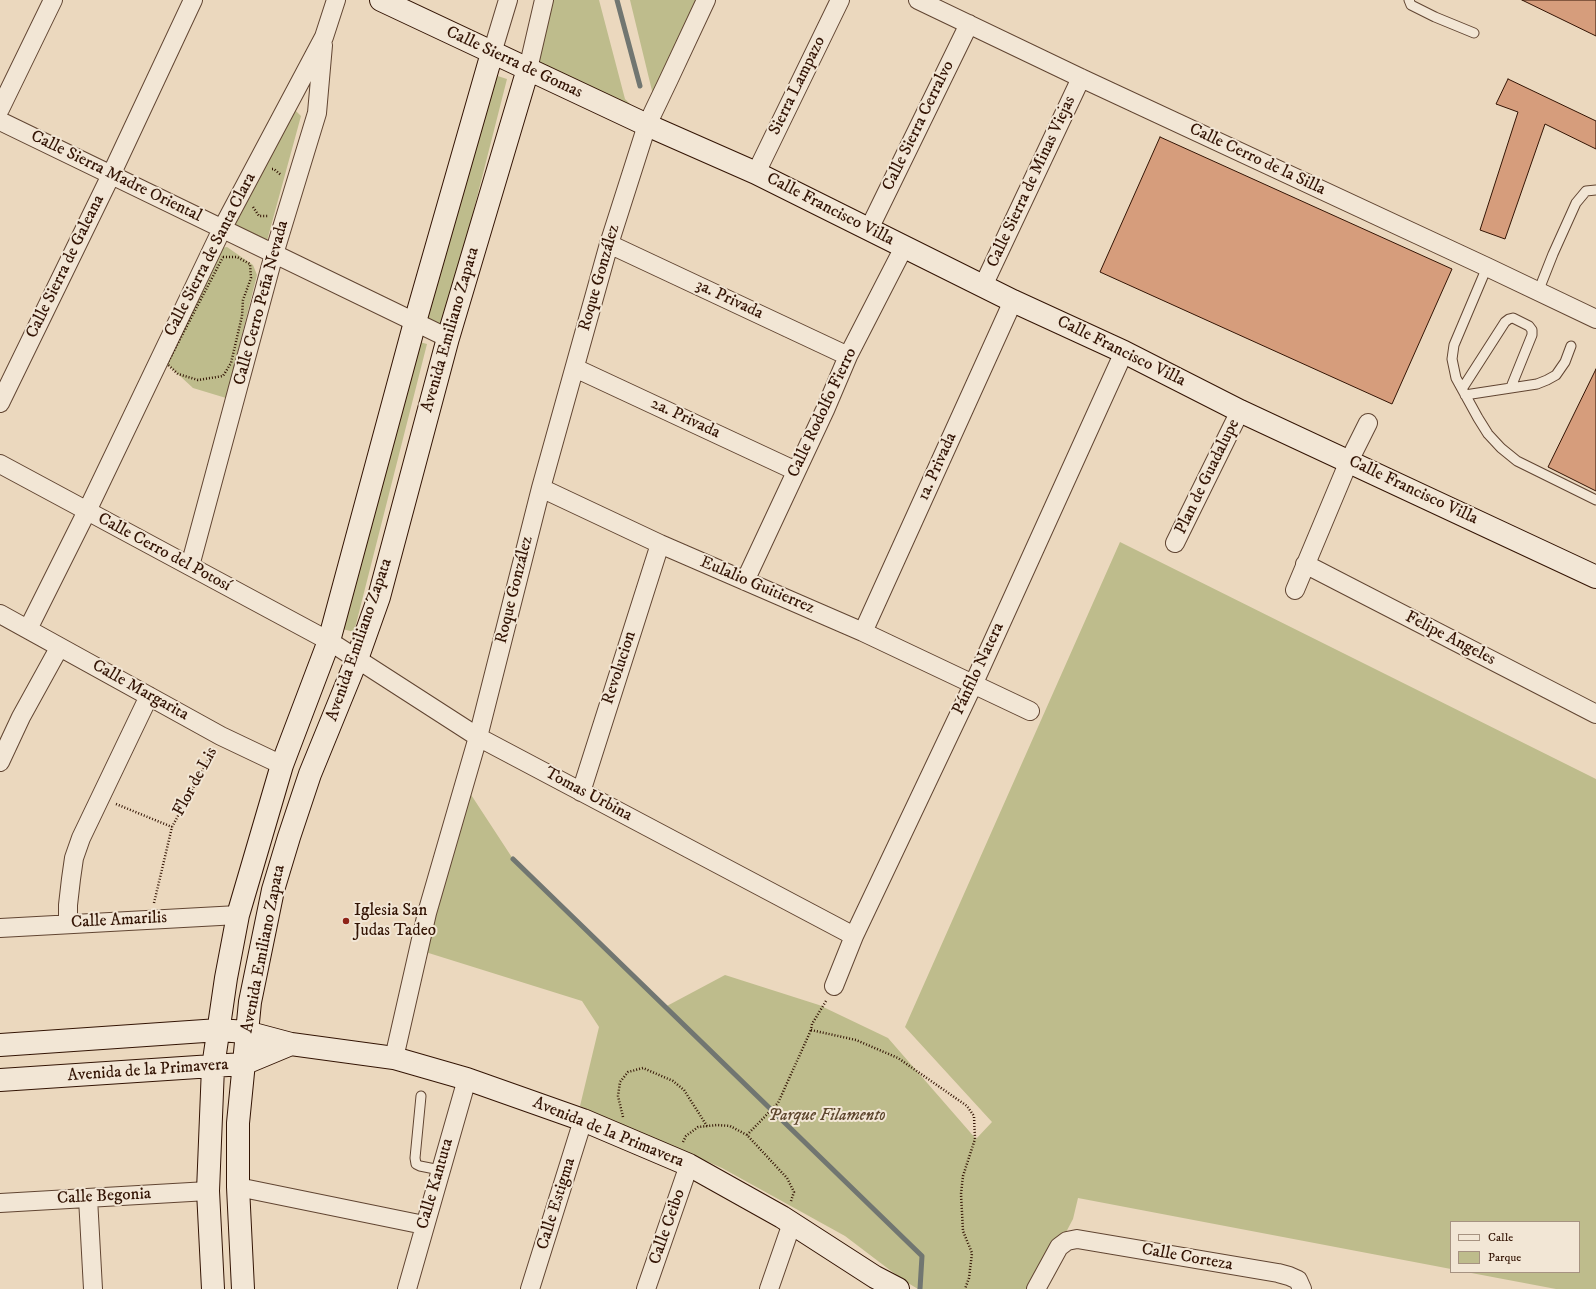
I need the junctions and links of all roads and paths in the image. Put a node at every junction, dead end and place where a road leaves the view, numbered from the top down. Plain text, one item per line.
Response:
1 (53, 0) edge
2 (193, 0) edge
3 (336, 0) edge
4 (381, 0) edge
5 (508, 0) edge
6 (544, 0) edge
7 (706, 0) edge
8 (840, 0) edge
9 (918, 0) edge
10 (1408, 0) edge
11 (969, 24) junction
12 (1474, 33) dead end
13 (324, 37) junction
14 (492, 52) junction
15 (528, 69) junction
16 (1081, 78) junction
17 (0, 109) edge
18 (0, 121) edge
19 (647, 125) junction
20 (269, 170) dead end
21 (284, 170) dead end
22 (756, 173) junction
23 (111, 175) junction
24 (1596, 190) edge
25 (252, 205) dead end
26 (270, 222) dead end
27 (222, 228) junction
28 (869, 229) junction
29 (609, 244) junction
30 (904, 247) junction
31 (274, 254) junction
32 (1487, 267) junction
33 (983, 286) junction
34 (1538, 292) junction
35 (1013, 301) junction
36 (1596, 319) edge
37 (415, 322) junction
38 (448, 338) junction
39 (1571, 346) dead end
40 (1124, 352) junction
41 (848, 356) junction
42 (167, 364) joint
43 (575, 368) junction
44 (1511, 387) junction
45 (1463, 392) junction
46 (0, 403) edge
47 (1240, 411) junction
48 (1368, 423) dead end
49 (1349, 461) junction
50 (0, 464) edge
51 (796, 471) junction
52 (541, 488) junction
53 (1596, 500) edge
54 (87, 511) junction
55 (1175, 543) dead end
56 (660, 544) junction
57 (1305, 564) junction
58 (190, 566) junction
59 (1596, 577) edge
60 (745, 581) junction
61 (1296, 590) dead end
62 (0, 614) edge
63 (28, 629) junction
64 (863, 632) junction
65 (329, 641) junction
66 (59, 648) junction
67 (357, 659) junction
68 (972, 685) junction
69 (149, 696) junction
70 (1030, 711) dead end
71 (1596, 714) edge
72 (221, 736) junction
73 (478, 737) junction
74 (0, 762) edge
75 (282, 764) junction
76 (581, 792) junction
77 (101, 797) junction
78 (172, 827) junction
79 (238, 915) junction
80 (150, 920) junction
81 (68, 924) junction
82 (0, 928) edge
83 (854, 936) junction
84 (834, 986) joint
85 (219, 1030) junction
86 (811, 1030) junction
87 (246, 1032) junction
88 (291, 1044) junction
89 (0, 1045) edge
90 (394, 1058) junction
91 (243, 1064) junction
92 (214, 1067) junction
93 (467, 1079) junction
94 (0, 1080) edge
95 (421, 1096) dead end
96 (583, 1120) junction
97 (707, 1126) junction
98 (747, 1135) junction
99 (624, 1138) junction
100 (681, 1162) junction
101 (440, 1170) junction
102 (238, 1187) junction
103 (208, 1191) junction
104 (88, 1198) junction
105 (0, 1203) edge
106 (787, 1220) junction
107 (424, 1225) junction
108 (873, 1283) edge
109 (1302, 1288) edge
110 (93, 1289) edge
111 (213, 1289) edge
112 (243, 1289) edge
113 (406, 1289) edge
114 (530, 1289) edge
115 (646, 1289) edge
116 (769, 1289) edge
117 (898, 1289) edge
118 (965, 1289) edge
119 (1036, 1289) edge

1 - 17 street
2 - 23 street, Calle Sierra de Galeana
3 - 13 street, Calle Sierra de Santa Clara
4 - 14 street, Calle Sierra de Gomas
5 - 14 street, Avenida Emiliano Zapata
6 - 15 street, Avenida Emiliano Zapata
7 - 19 street, Roque González
8 - 22 street, Sierra Lampazo
9 - 11 street, Calle Cerro de la Silla
10 - 12 lane
11 - 16 street, Calle Cerro de la Silla
11 - 28 street, Calle Sierra Cerralvo
13 - 27 street, Calle Sierra de Santa Clara
13 - 31 street, Calle Cerro Peña Nevada
14 - 15 street, Calle Sierra de Gomas
14 - 37 street, Avenida Emiliano Zapata
15 - 19 street, Calle Sierra de Gomas
15 - 38 street, Avenida Emiliano Zapata
16 - 32 street, Calle Cerro de la Silla
16 - 33 street, Calle Sierra de Minas Viejas
18 - 23 street, Calle Sierra Madre Oriental
19 - 22 street, Calle Francisco Villa
19 - 29 street, Roque González
20 - 21 path
22 - 28 street, Calle Francisco Villa
23 - 27 street, Calle Sierra Madre Oriental
23 - 46 street, Calle Sierra de Galeana
24 - 34 lane
25 - 26 path
27 - 31 street, Calle Sierra Madre Oriental
27 - 54 street, Calle Sierra de Santa Clara
28 - 30 street, Calle Francisco Villa
29 - 41 street, 3a. Privada
29 - 43 street, Roque González
30 - 33 street, Calle Francisco Villa
30 - 41 street, Calle Rodolfo Fierro
31 - 37 street, Calle Sierra Madre Oriental
31 - 58 street, Calle Cerro Peña Nevada
32 - 34 street, Calle Cerro de la Silla
32 - 45 lane
33 - 35 street, Calle Francisco Villa
34 - 36 street, Calle Cerro de la Silla
35 - 40 street, Calle Francisco Villa
35 - 64 street, 1a. Privada
37 - 38 street, Calle Sierra Madre Oriental
37 - 65 street, Avenida Emiliano Zapata
38 - 67 street, Avenida Emiliano Zapata
39 - 44 lane
40 - 47 street, Calle Francisco Villa
40 - 68 street, Pánfilo Natera
41 - 51 street, Calle Rodolfo Fierro
42 - 42 path
43 - 51 street, 2a. Privada
43 - 52 street, Roque González
44 - 45 lane
44 - 45 lane
45 - 53 lane
47 - 49 street, Calle Francisco Villa
47 - 55 street, Plan de Guadalupe
48 - 49 street
49 - 57 street
49 - 59 street, Calle Francisco Villa
50 - 54 street, Calle Cerro del Potosí
51 - 60 street, Calle Rodolfo Fierro
52 - 56 street, Eulalio Guitierrez
52 - 73 street, Roque González
54 - 58 street, Calle Cerro del Potosí
54 - 63 street, Calle Sierra de Santa Clara
56 - 60 street, Eulalio Guitierrez
56 - 76 street, Revolucion
57 - 61 street
57 - 71 street, Felipe Angeles
58 - 65 street, Calle Cerro del Potosí
60 - 64 street, Eulalio Guitierrez
62 - 63 street, Calle Margarita
63 - 66 street, Calle Margarita
64 - 68 street, Eulalio Guitierrez
65 - 67 street, Tomas Urbina
65 - 75 street, Avenida Emiliano Zapata
66 - 69 street, Calle Margarita
66 - 74 street
67 - 73 street, Tomas Urbina
67 - 87 street, Avenida Emiliano Zapata
68 - 70 street, Eulalio Guitierrez
68 - 83 street, Pánfilo Natera
69 - 72 street, Calle Margarita
69 - 77 street
72 - 75 street, Calle Margarita
72 - 78 path, Flor de Lis
73 - 76 street, Tomas Urbina
73 - 90 street, Roque González
75 - 79 street, Avenida Emiliano Zapata
76 - 83 street, Tomas Urbina
77 - 78 path, Flor de Lis
77 - 81 street
78 - 80 path, Flor de Lis
79 - 80 street, Calle Amarilis
79 - 85 street, Avenida Emiliano Zapata
80 - 81 street, Calle Amarilis
81 - 82 street, Calle Amarilis
83 - 84 street, Pánfilo Natera
84 - 86 path
85 - 87 street, Avenida de la Primavera
85 - 89 street, Avenida de la Primavera
85 - 92 street, Avenida Emiliano Zapata
86 - 98 path
86 - 118 path
87 - 88 street, Avenida de la Primavera
87 - 91 street, Avenida Emiliano Zapata
88 - 90 street, Avenida de la Primavera
88 - 91 street, Avenida de la Primavera
90 - 93 street, Avenida de la Primavera
91 - 92 street, Avenida de la Primavera
91 - 102 street, Avenida Emiliano Zapata
92 - 94 street, Avenida de la Primavera
92 - 103 street, Avenida Emiliano Zapata
93 - 96 street, Avenida de la Primavera
93 - 101 street, Calle Kantuta
95 - 101 lane
96 - 99 street, Avenida de la Primavera
96 - 114 street, Calle Estigma
97 - 98 path
97 - 99 path
97 - 100 path
98 - 106 path
99 - 100 street, Avenida de la Primavera
100 - 106 street, Avenida de la Primavera
100 - 115 street, Calle Ceibo
101 - 107 street, Calle Kantuta
102 - 107 street
102 - 112 street, Avenida Emiliano Zapata
103 - 104 street, Calle Begonia
103 - 111 street, Avenida Emiliano Zapata
104 - 105 street, Calle Begonia
104 - 110 street
106 - 108 street, Avenida de la Primavera
106 - 116 street
107 - 113 street, Calle Kantuta
108 - 117 street, Avenida de la Primavera
109 - 119 street, Calle Corteza

